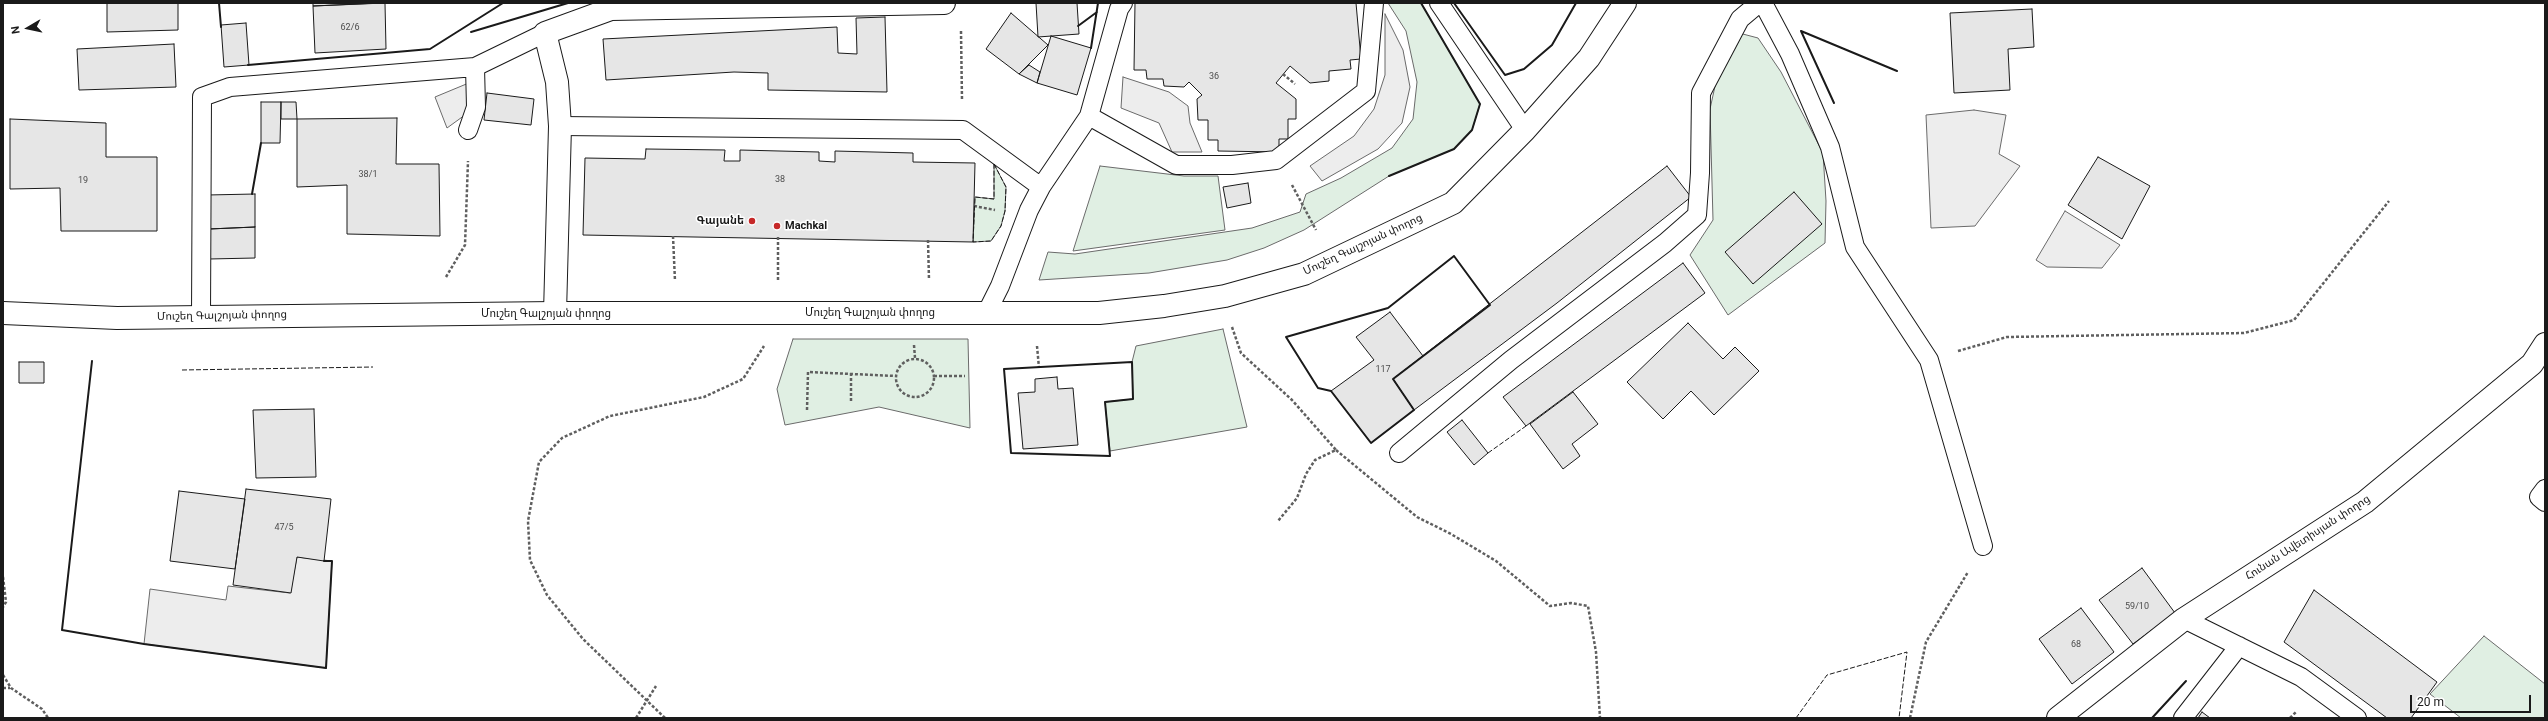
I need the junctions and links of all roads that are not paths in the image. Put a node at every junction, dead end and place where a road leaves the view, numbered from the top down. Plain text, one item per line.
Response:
1 (944, 3) edge
2 (1123, 3) edge
3 (1374, 3) edge
4 (1439, 3) edge
5 (1625, 3) edge
6 (1759, 3) edge
7 (1763, 3) edge
8 (545, 32) junction
9 (475, 67) junction
10 (1089, 116) junction
11 (560, 126) junction
12 (468, 130) road end
13 (1525, 130) junction
14 (1041, 187) junction
15 (3, 313) edge
16 (555, 313) junction
17 (986, 314) junction
18 (201, 316) junction
19 (2545, 344) edge
20 (2539, 367) edge
21 (1399, 453) dead end
22 (2545, 489) edge
23 (2545, 502) edge
24 (1983, 546) road end
25 (2184, 619) junction
26 (2239, 646) junction
27 (2058, 718) edge
28 (2184, 718) edge
29 (2357, 718) edge

1 - 8 street
2 - 10 lane
3 - 10 lane
4 - 13 lane
5 - 13 street, Մուշեղ Գալշոյան փողոց
6 - 21 lane
7 - 24 lane
8 - 9 lane
8 - 11 street
9 - 12 lane
9 - 18 lane
10 - 14 lane
11 - 14 lane
11 - 16 street
13 - 17 street, Մուշեղ Գալշոյան փողոց
14 - 17 lane
15 - 18 street, Մուշեղ Գալշոյան փողոց
16 - 17 street, Մուշեղ Գալշոյան փողոց
16 - 18 street, Մուշեղ Գալշոյան փողոց
19 - 20 street, Հունան Ավետիսյան փողոց
20 - 25 street, Հունան Ավետիսյան փողոց
22 - 23 lane
25 - 26 lane
25 - 27 street, Հունան Ավետիսյան փողոց
26 - 28 lane
26 - 29 lane

